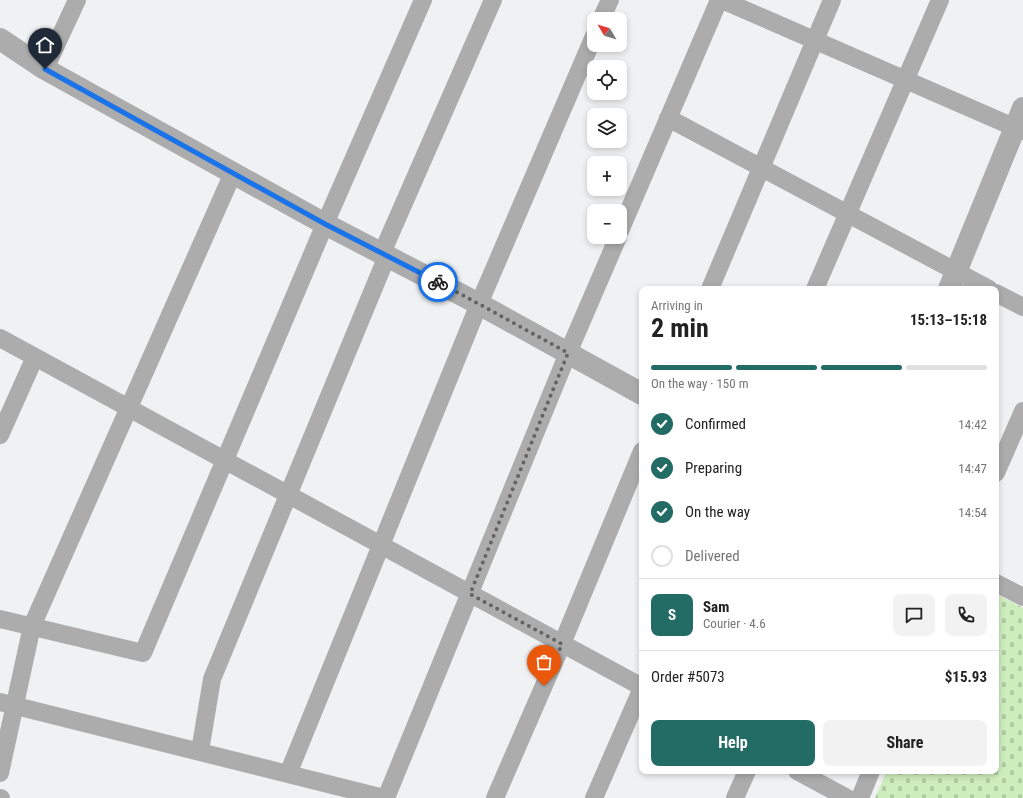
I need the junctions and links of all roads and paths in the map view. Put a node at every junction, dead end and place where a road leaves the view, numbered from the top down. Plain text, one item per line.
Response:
1 (77, 0) edge
2 (423, 0) edge
3 (493, 0) edge
4 (610, 0) edge
5 (721, 0) edge
6 (832, 0) edge
7 (940, 0) edge
8 (605, 12) edge
9 (0, 39) edge
10 (815, 40) junction
11 (587, 52) edge
12 (45, 69) junction
13 (905, 80) junction
14 (1023, 108) edge
15 (668, 118) junction
16 (1019, 130) edge
17 (761, 168) junction
18 (233, 173) junction
19 (847, 214) junction
20 (627, 215) edge
21 (325, 224) junction
22 (615, 244) edge
23 (385, 255) junction
24 (952, 280) edge
25 (711, 286) edge
26 (816, 286) edge
27 (977, 286) edge
28 (999, 295) edge
29 (479, 304) junction
30 (1023, 307) edge
31 (0, 338) edge
32 (568, 353) junction
33 (35, 357) junction
34 (639, 392) edge
35 (129, 408) junction
36 (1023, 411) edge
37 (0, 435) edge
38 (639, 458) edge
39 (224, 460) junction
40 (999, 467) edge
41 (288, 495) junction
42 (381, 545) junction
43 (999, 585) edge
44 (470, 594) junction
45 (1023, 597) edge
46 (0, 619) edge
47 (32, 626) junction
48 (562, 644) junction
49 (639, 686) edge
50 (639, 695) edge
51 (8, 703) edge
52 (200, 751) junction
53 (0, 773) edge
54 (288, 774) junction
55 (746, 774) edge
56 (802, 774) edge
57 (870, 774) edge
58 (385, 798) edge
59 (495, 798) edge
60 (594, 798) edge
61 (735, 798) edge
62 (846, 798) edge
63 (860, 798) edge

1 - 12 street
2 - 21 street
3 - 23 street
4 - 8 street
5 - 10 street
5 - 15 street
6 - 10 street
7 - 13 street
9 - 12 street
10 - 13 street
10 - 17 street
11 - 29 street
12 - 18 street
13 - 16 street
13 - 19 street
14 - 16 street
15 - 17 street
15 - 20 street
16 - 24 street
17 - 19 street
17 - 25 street
18 - 21 street
18 - 35 street
19 - 24 street
19 - 26 street
21 - 23 street
21 - 39 street
22 - 32 street
23 - 29 street
23 - 41 street
24 - 27 street
28 - 30 street
29 - 32 street
29 - 42 street
31 - 33 street
32 - 34 street
32 - 44 street
33 - 35 street
33 - 37 street
35 - 39 street
35 - 47 street
36 - 40 street
38 - 48 street
39 - 41 street
39 - 47 street
41 - 42 street
41 - 52 street
42 - 44 street
42 - 54 street
43 - 45 street
44 - 48 street
44 - 58 street
46 - 47 street
47 - 51 street
48 - 49 street
48 - 59 street
50 - 60 street
51 - 52 street
51 - 53 street
52 - 54 street
54 - 58 street
55 - 61 street
56 - 62 street
57 - 63 street

